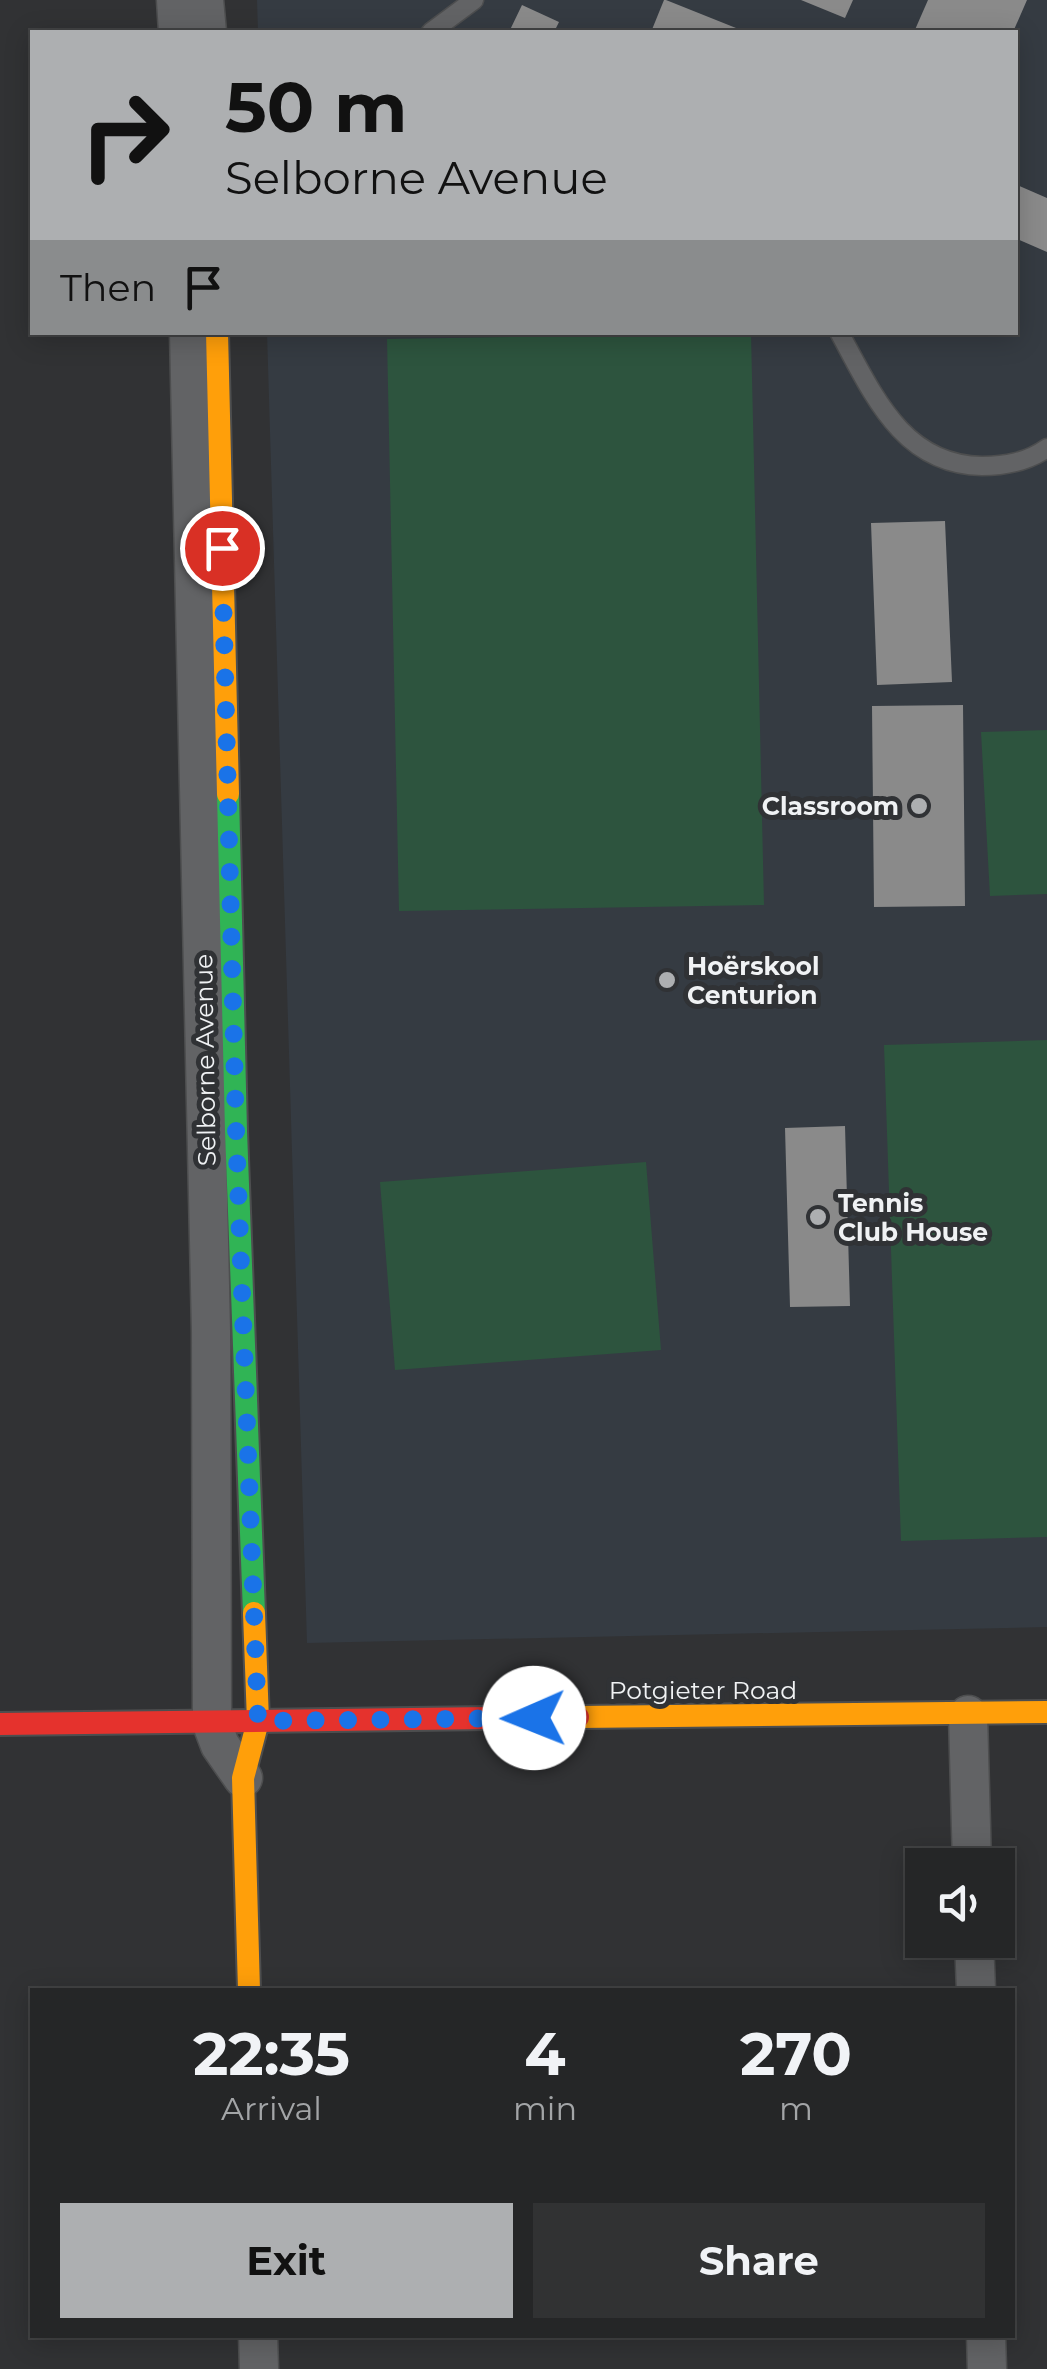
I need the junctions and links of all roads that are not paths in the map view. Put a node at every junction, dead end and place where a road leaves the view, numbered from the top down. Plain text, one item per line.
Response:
1 (176, 0) edge
2 (204, 0) edge
3 (474, 0) edge
4 (178, 30) edge
5 (207, 30) edge
6 (434, 30) edge
7 (189, 335) edge
8 (217, 335) edge
9 (841, 335) edge
10 (1047, 448) edge
11 (214, 835) junction
12 (227, 1331) junction
13 (1047, 1712) edge
14 (968, 1715) junction
15 (258, 1721) junction
16 (0, 1724) edge
17 (212, 1724) junction
18 (243, 1778) junction
19 (972, 1848) edge
20 (975, 1958) edge
21 (249, 1988) edge
22 (976, 1988) edge
23 (258, 2338) edge
24 (986, 2338) edge
25 (259, 2369) edge
26 (986, 2369) edge

1 - 4 street
2 - 5 street
3 - 6 lane
7 - 11 street, Selborne Avenue
8 - 11 street, Selborne Avenue
9 - 10 lane
11 - 12 street, Selborne Avenue
12 - 15 street, Selborne Avenue
12 - 17 street, Selborne Avenue
13 - 14 street, Potgieter Road
14 - 15 street, Potgieter Road
14 - 19 street
15 - 17 street, Potgieter Road
15 - 18 street, Selborne Avenue
16 - 17 street, Potgieter Road
17 - 18 street, Selborne Avenue
18 - 21 street, Selborne Avenue
20 - 22 street
23 - 25 street
24 - 26 street

